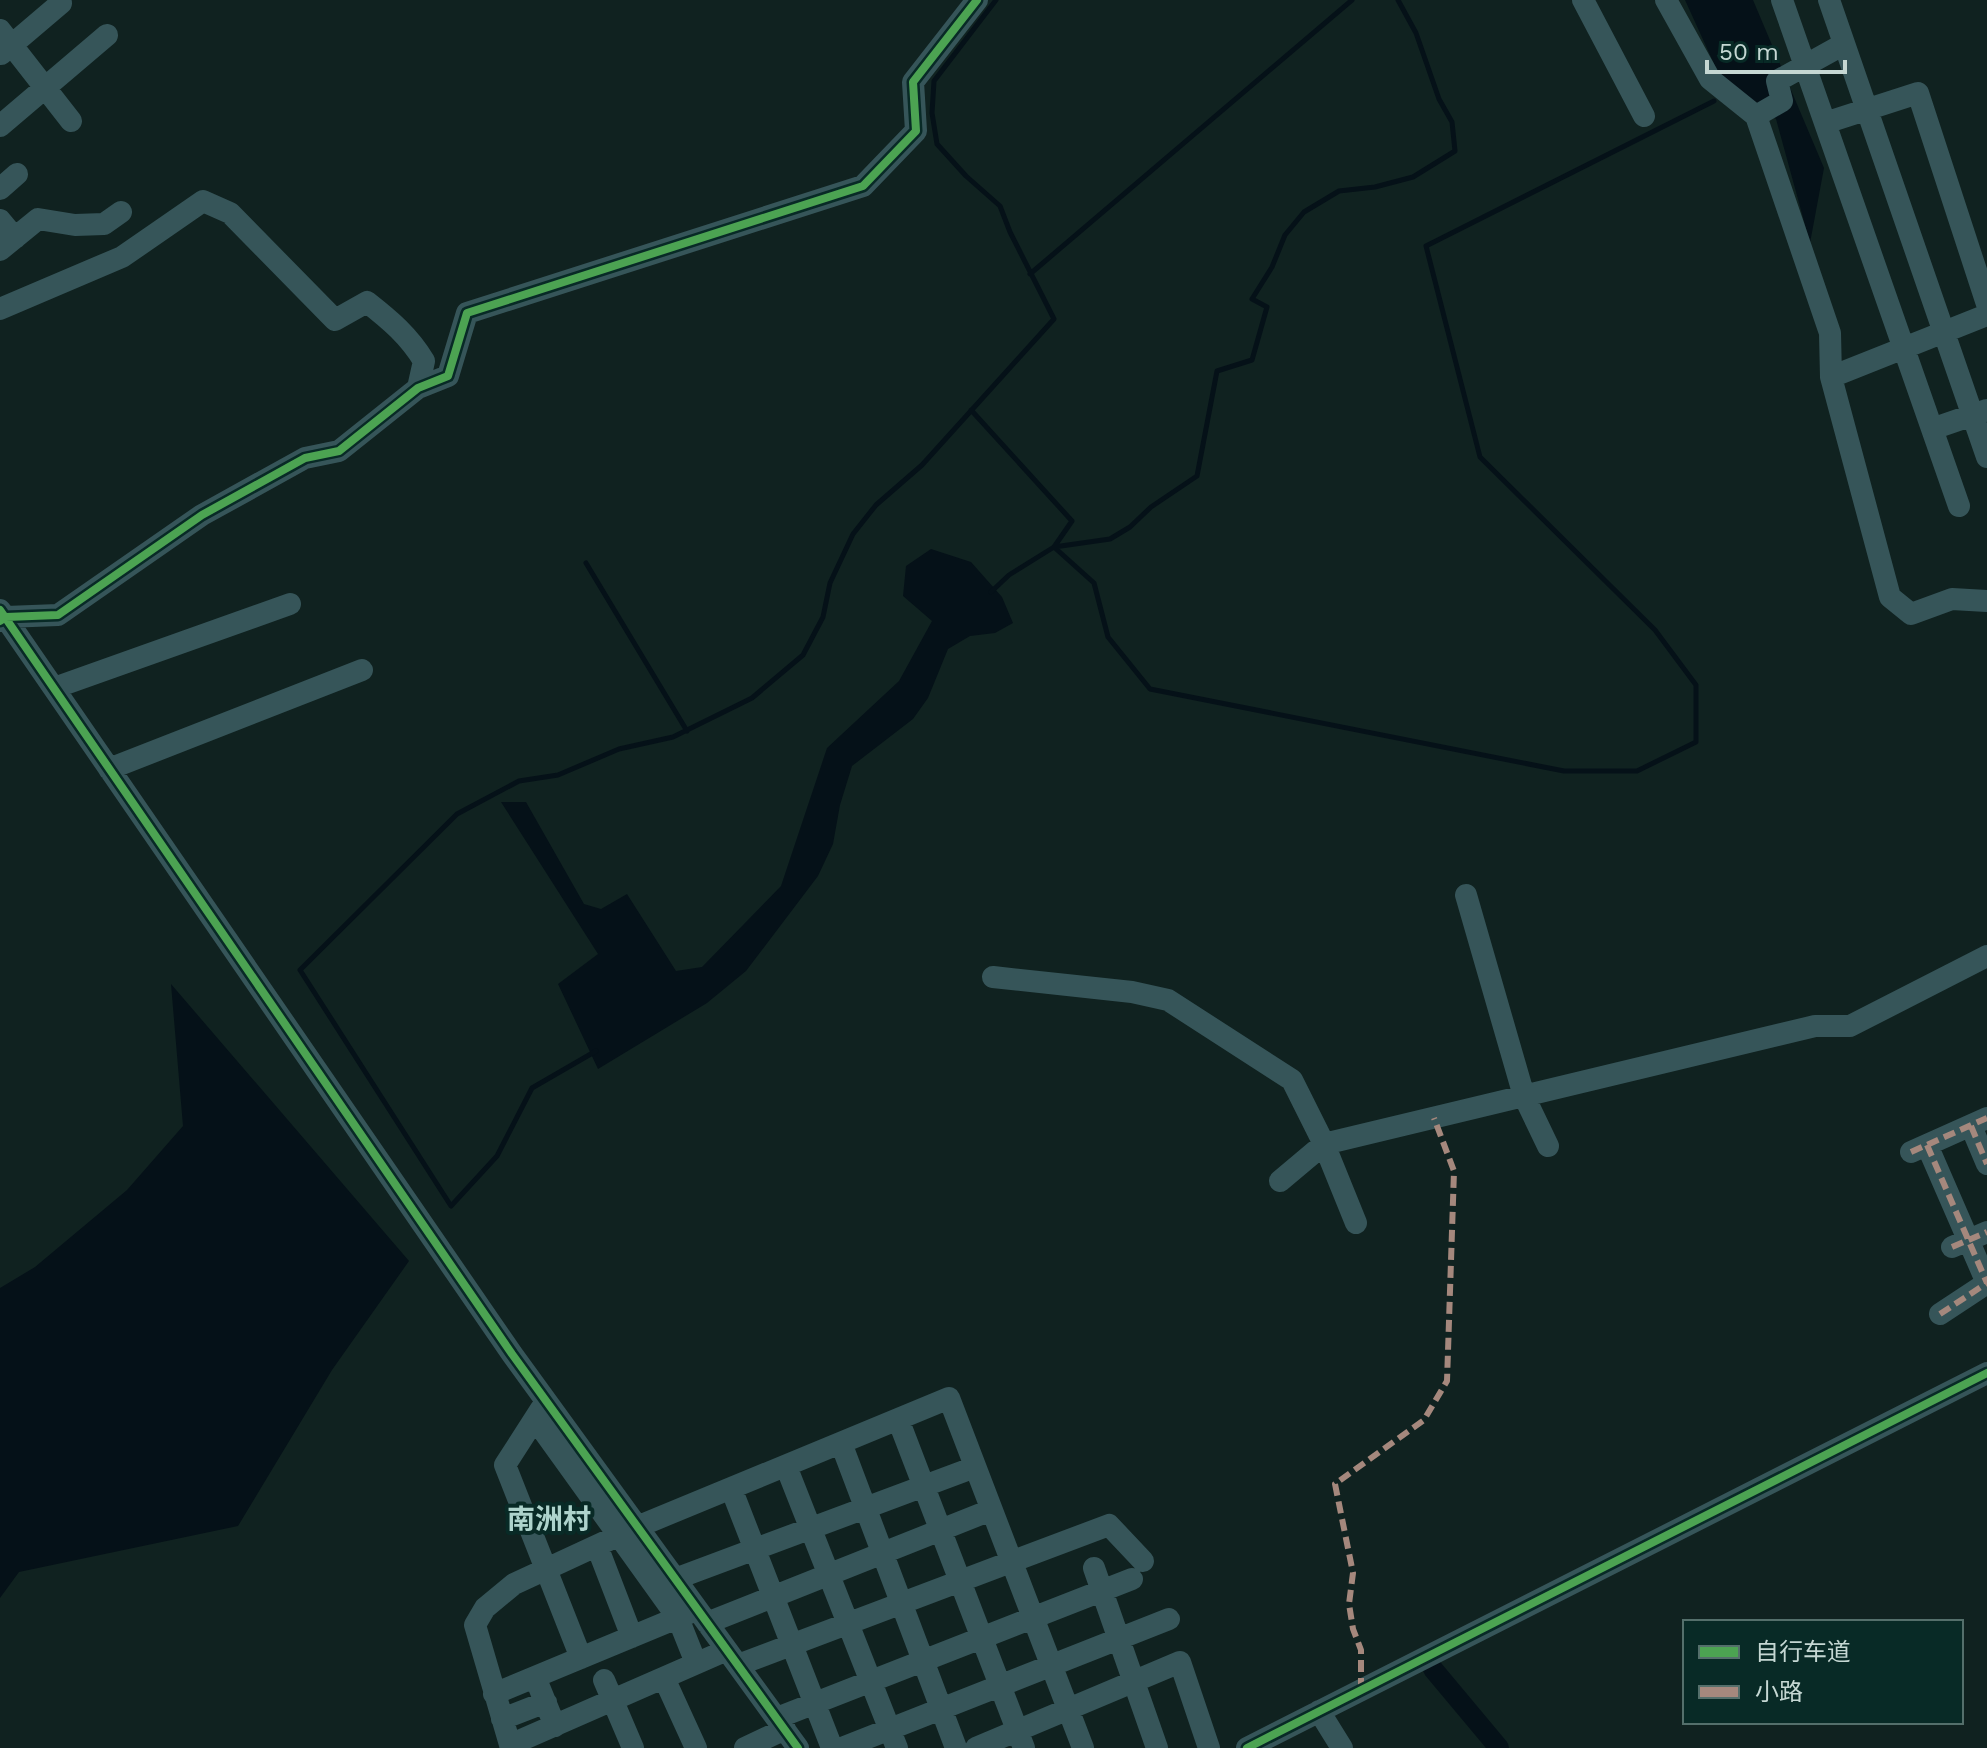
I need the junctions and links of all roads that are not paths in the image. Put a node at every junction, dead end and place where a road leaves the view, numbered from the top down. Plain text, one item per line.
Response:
1 (977, 0) edge
2 (1583, 0) edge
3 (1666, 0) edge
4 (1782, 0) edge
5 (1829, 0) edge
6 (61, 3) dead end
7 (107, 35) dead end
8 (4, 43) edge
9 (1844, 44) junction
10 (1805, 65) junction
11 (45, 88) junction
12 (1867, 110) junction
13 (1644, 116) dead end
14 (1756, 116) junction
15 (71, 121) dead end
16 (1825, 123) junction
17 (5, 127) edge
18 (121, 212) dead end
19 (0, 220) edge
20 (8, 244) edge
21 (1987, 304) edge
22 (0, 309) edge
23 (1987, 315) edge
24 (1944, 332) junction
25 (1904, 348) junction
26 (1831, 377) junction
27 (418, 388) junction
28 (1980, 412) edge
29 (1932, 429) junction
30 (1987, 457) edge
31 (1959, 506) dead end
32 (1987, 601) edge
33 (290, 604) dead end
34 (2, 616) edge
35 (362, 670) dead end
36 (54, 688) junction
37 (109, 769) junction
38 (1466, 895) dead end
39 (1987, 956) edge
40 (993, 977) dead end
41 (1524, 1096) junction
42 (1979, 1122) edge
43 (1324, 1144) junction
44 (1548, 1146) dead end
45 (1987, 1164) edge
46 (1280, 1181) dead end
47 (1356, 1223) dead end
48 (1969, 1240) edge
49 (1987, 1283) edge
50 (1940, 1314) dead end
51 (1987, 1373) edge
52 (541, 1410) junction
53 (898, 1419) junction
54 (841, 1443) junction
55 (786, 1466) junction
56 (975, 1467) junction
57 (923, 1486) junction
58 (731, 1488) junction
59 (865, 1507) junction
60 (991, 1510) junction
61 (810, 1528) junction
62 (940, 1530) junction
63 (628, 1531) junction
64 (597, 1546) junction
65 (754, 1549) junction
66 (883, 1553) junction
67 (1011, 1562) junction
68 (1094, 1568) dead end
69 (546, 1569) junction
70 (829, 1575) junction
71 (675, 1579) junction
72 (960, 1581) junction
73 (1101, 1591) junction
74 (773, 1597) junction
75 (902, 1604) junction
76 (694, 1617) junction
77 (1033, 1618) junction
78 (1169, 1619) dead end
79 (848, 1624) junction
80 (632, 1637) junction
81 (982, 1638) junction
82 (1118, 1639) junction
83 (792, 1645) junction
84 (581, 1658) junction
85 (732, 1658) junction
86 (923, 1661) junction
87 (696, 1663) junction
88 (1051, 1665) junction
89 (535, 1677) junction
90 (664, 1678) junction
91 (871, 1681) junction
92 (1133, 1682) junction
93 (1000, 1686) junction
94 (608, 1690) junction
95 (494, 1694) junction
96 (546, 1702) junction
97 (815, 1704) junction
98 (941, 1709) junction
99 (1068, 1710) junction
100 (1319, 1711) junction
101 (502, 1719) junction
102 (781, 1724) junction
103 (555, 1726) junction
104 (893, 1739) edge
105 (1020, 1740) edge
106 (511, 1747) edge
107 (633, 1748) edge
108 (696, 1748) edge
109 (745, 1748) edge
110 (798, 1748) edge
111 (832, 1748) edge
112 (842, 1748) edge
113 (956, 1748) edge
114 (976, 1748) edge
115 (1083, 1748) edge
116 (1157, 1748) edge
117 (1209, 1748) edge
118 (1247, 1748) edge
119 (1342, 1748) edge

1 - 27 street
2 - 13 street
3 - 14 street
4 - 10 street
5 - 9 street
6 - 8 street
7 - 11 street
8 - 11 street
9 - 10 street
9 - 12 street
10 - 14 street
10 - 16 street
11 - 15 street
11 - 17 street
12 - 16 street
12 - 21 street
12 - 24 street
14 - 26 street
16 - 25 street
18 - 20 street
19 - 20 street
22 - 27 street
23 - 24 street
24 - 25 street
24 - 28 street
25 - 26 street
25 - 29 street
26 - 32 street
27 - 34 street
28 - 29 street
28 - 30 street
29 - 31 street
33 - 36 street
34 - 36 street
35 - 37 street
36 - 37 street
37 - 52 street
38 - 41 street
39 - 41 street
40 - 43 street
41 - 43 street
41 - 44 street
42 - 45 street
42 - 48 street
43 - 46 street
43 - 47 street
48 - 49 street
49 - 50 street
51 - 100 street
52 - 63 street
52 - 69 street
53 - 54 street
53 - 56 street
53 - 57 street
54 - 55 street
54 - 59 street
55 - 58 street
55 - 61 street
56 - 57 street
56 - 60 street
57 - 59 street
57 - 62 street
58 - 63 street
58 - 65 street
59 - 61 street
59 - 66 street
60 - 62 street
60 - 67 street
61 - 65 street
61 - 70 street
62 - 66 street
62 - 72 street
63 - 64 street
63 - 71 street
63 - 76 street
64 - 69 street
64 - 80 street
65 - 71 street
65 - 74 street
66 - 70 street
66 - 75 street
67 - 72 street
67 - 73 street
67 - 77 street
68 - 73 street
69 - 84 street
69 - 95 street
70 - 74 street
70 - 79 street
71 - 76 street
72 - 75 street
72 - 81 street
73 - 77 street
73 - 82 street
74 - 76 street
74 - 83 street
75 - 79 street
75 - 86 street
76 - 80 street
76 - 85 street
76 - 87 street
77 - 81 street
77 - 88 street
78 - 82 street
79 - 83 street
79 - 91 street
80 - 84 street
81 - 86 street
81 - 93 street
82 - 88 street
82 - 92 street
83 - 85 street
83 - 97 street
84 - 89 street
85 - 87 street
85 - 102 street
86 - 91 street
86 - 98 street
87 - 90 street
88 - 93 street
88 - 99 street
89 - 95 street
89 - 96 street
90 - 94 street
90 - 108 street
91 - 97 street
91 - 104 street
92 - 99 street
92 - 116 street
92 - 117 street
93 - 98 street
93 - 105 street
94 - 103 street
94 - 107 street
95 - 101 street
96 - 101 street
96 - 103 street
97 - 102 street
97 - 111 street
98 - 104 street
98 - 113 street
99 - 105 street
99 - 115 street
100 - 118 street
100 - 119 street
101 - 106 street
102 - 109 street
102 - 110 street
103 - 106 street
104 - 112 street
105 - 114 street

